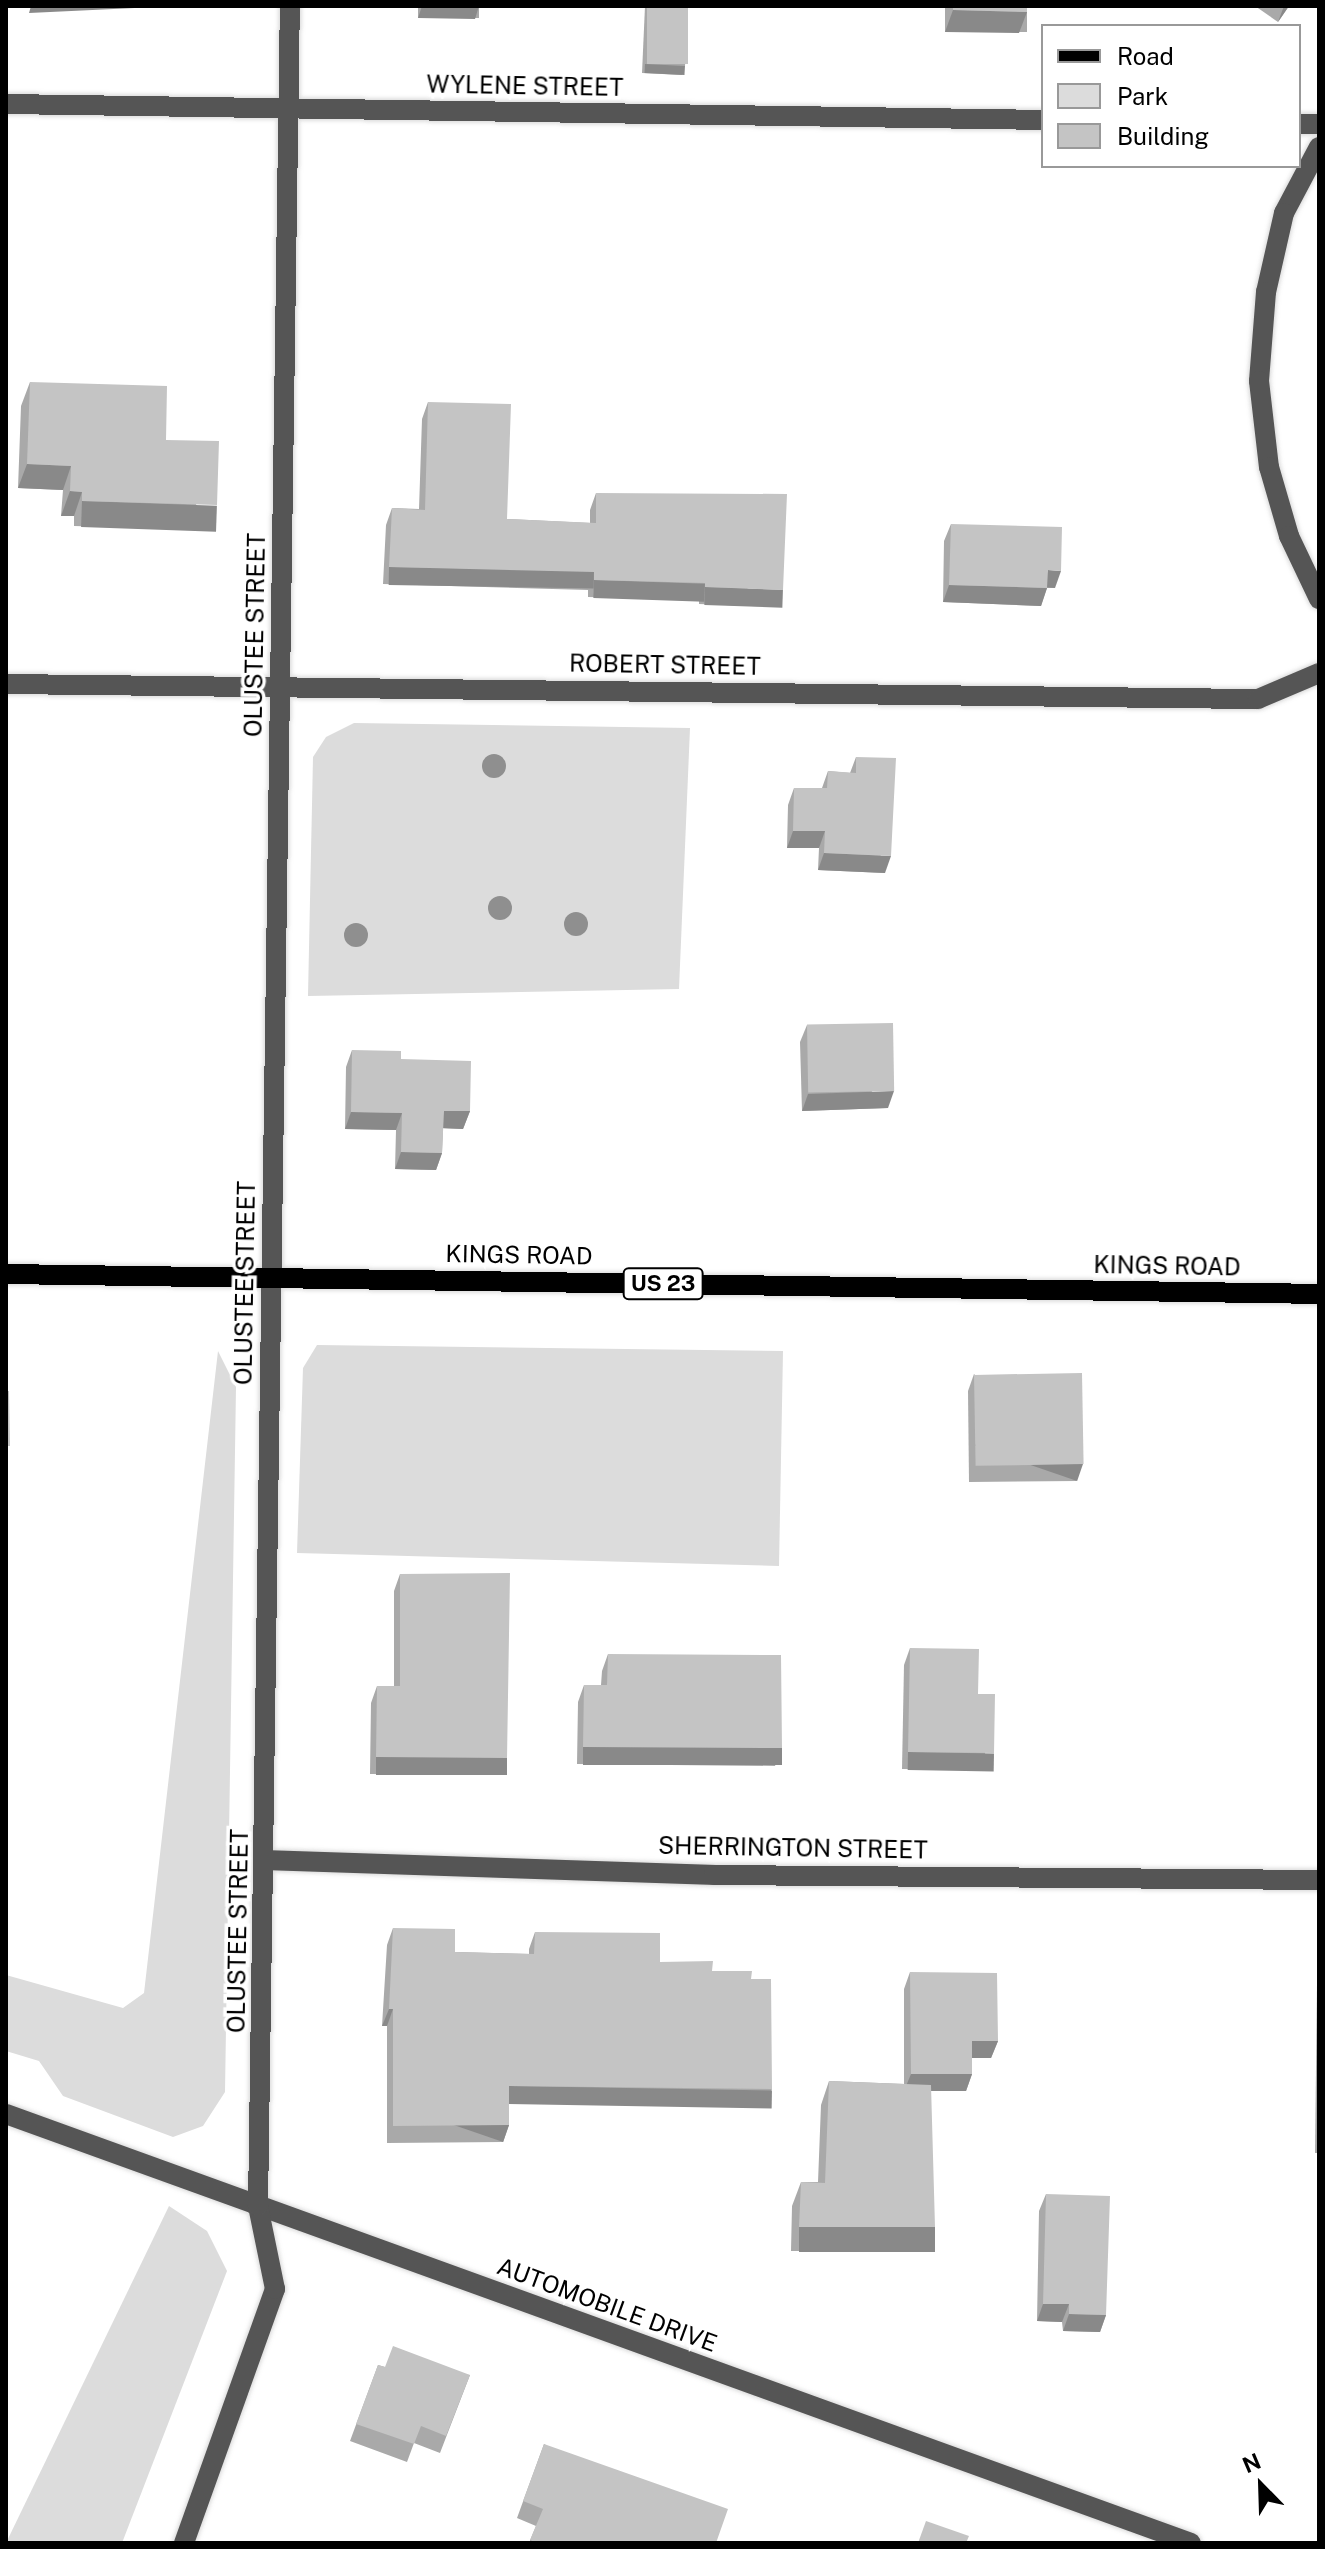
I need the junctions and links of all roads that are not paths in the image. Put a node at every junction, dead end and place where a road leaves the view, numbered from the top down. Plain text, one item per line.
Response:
1 (290, 6) edge
2 (6, 104) edge
3 (288, 108) junction
4 (1041, 120) edge
5 (1319, 147) edge
6 (1319, 599) edge
7 (1319, 673) edge
8 (6, 684) edge
9 (281, 687) junction
10 (6, 1274) edge
11 (271, 1277) junction
12 (1319, 1294) edge
13 (266, 1860) junction
14 (1319, 1880) edge
15 (6, 2114) edge
16 (258, 2206) junction
17 (184, 2543) edge
18 (1191, 2543) edge

1 - 3 street, OLUSTEE STREET
2 - 3 street, WYLENE STREET
3 - 4 street, WYLENE STREET
3 - 9 street, OLUSTEE STREET
5 - 6 street
7 - 9 street, ROBERT STREET
8 - 9 street, ROBERT STREET
9 - 11 street, OLUSTEE STREET
10 - 11 main road, KINGS ROAD / US 23
11 - 12 main road, KINGS ROAD / US 23
11 - 13 street, OLUSTEE STREET
13 - 14 street, SHERRINGTON STREET
13 - 16 street, OLUSTEE STREET
15 - 16 street, AUTOMOBILE DRIVE
16 - 17 street, OLUSTEE STREET
16 - 18 street, AUTOMOBILE DRIVE

